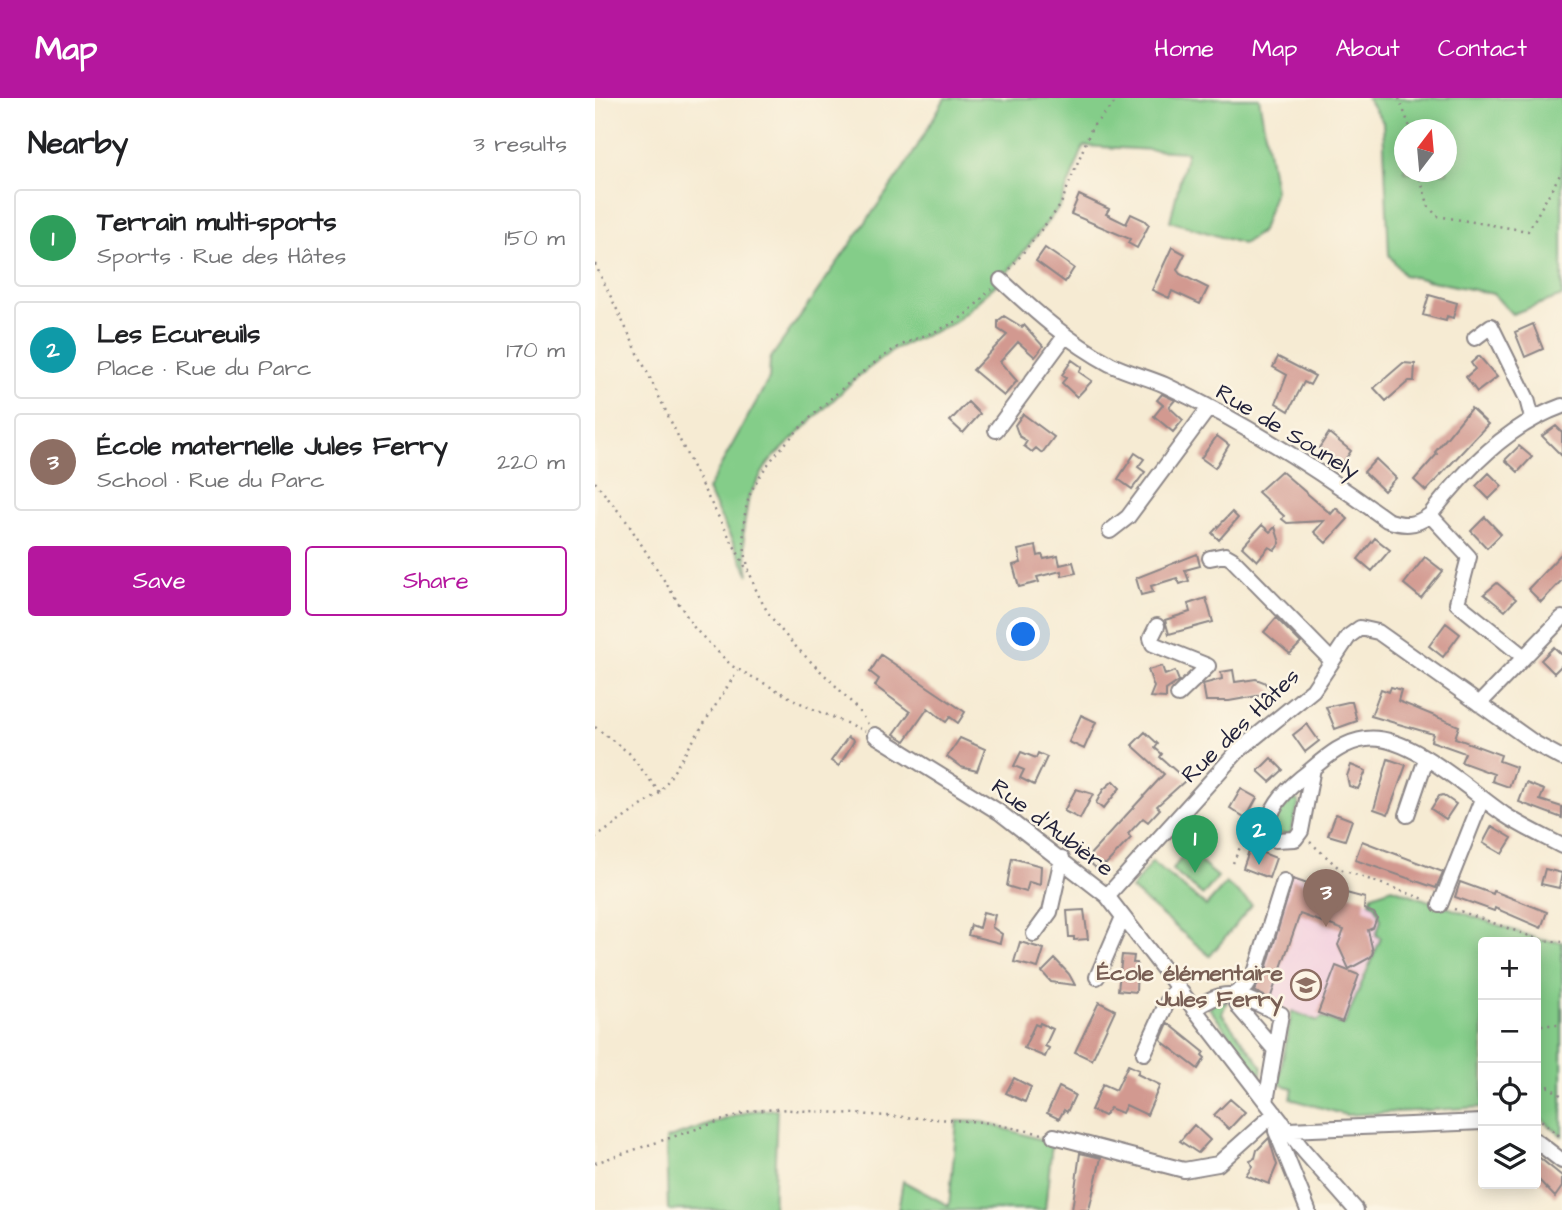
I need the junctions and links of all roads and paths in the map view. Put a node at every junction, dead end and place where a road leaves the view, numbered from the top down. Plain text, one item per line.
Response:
1 (1119, 98) edge
2 (1399, 98) edge
3 (1407, 119) edge
4 (1562, 171) edge
5 (1421, 182) edge
6 (595, 264) edge
7 (1001, 281) junction
8 (1065, 336) junction
9 (1475, 338) dead end
10 (1562, 406) edge
11 (1208, 409) junction
12 (1532, 418) junction
13 (996, 430) dead end
14 (595, 482) edge
15 (1430, 515) junction
16 (1110, 531) dead end
17 (1210, 558) dead end
18 (749, 575) junction
19 (1562, 618) edge
20 (1157, 626) dead end
21 (1524, 657) junction
22 (1332, 661) junction
23 (738, 670) junction
24 (1178, 695) dead end
25 (1479, 704) junction
26 (595, 727) edge
27 (875, 735) junction
28 (1562, 758) edge
29 (1426, 759) junction
30 (1313, 768) junction
31 (660, 793) junction
32 (1482, 799) junction
33 (1406, 815) dead end
34 (1267, 827) junction
35 (1301, 831) junction
36 (595, 838) edge
37 (1562, 846) edge
38 (1062, 858) junction
39 (1233, 863) dead end
40 (1284, 881) dead end
41 (1107, 896) junction
42 (1440, 905) junction
43 (1123, 917) junction
44 (1034, 934) dead end
45 (1562, 942) edge
46 (1097, 977) dead end
47 (1178, 989) junction
48 (1233, 995) junction
49 (1194, 1010) junction
50 (1541, 1025) edge
51 (1562, 1025) edge
52 (1275, 1051) junction
53 (1144, 1054) dead end
54 (1541, 1081) edge
55 (1562, 1096) edge
56 (1278, 1117) junction
57 (1541, 1120) edge
58 (1478, 1122) edge
59 (1054, 1136) joint
60 (1562, 1138) edge
61 (1541, 1145) edge
62 (1562, 1161) edge
63 (595, 1163) edge
64 (1308, 1210) edge
65 (1356, 1210) edge

1 - 7 path
2 - 3 path
4 - 5 path
6 - 18 path
7 - 8 street, Rue de Sounely
7 - 18 path
8 - 11 street, Rue de Sounely
8 - 13 street
9 - 12 street
10 - 12 street
11 - 15 street, Rue de Sounely
11 - 16 street
12 - 15 street
14 - 23 path
15 - 21 street
17 - 22 street
18 - 27 path
19 - 21 street
20 - 24 street
21 - 25 street
22 - 25 street, Rue des Hâtes
22 - 41 street, Rue des Hâtes
23 - 27 path
23 - 31 path
25 - 28 street
26 - 31 path
27 - 38 street, Rue d'Aubière
29 - 30 street
29 - 32 street
29 - 33 street
30 - 34 street
30 - 35 street
31 - 36 path
32 - 37 street
32 - 42 street
34 - 35 street
34 - 39 path
35 - 42 path
38 - 41 street, Rue d'Aubière
38 - 44 street
40 - 48 street
41 - 43 street, Rue d'Aubière
42 - 45 path
43 - 46 street
43 - 47 street, Rue d'Aubière
47 - 49 street, Rue d'Aubière
47 - 53 street
48 - 49 street
48 - 52 street
48 - 52 street
49 - 56 street, Rue d'Aubière
50 - 51 path
52 - 56 street
54 - 55 path
56 - 58 street
56 - 59 street
56 - 64 street
56 - 65 street, Rue d'Aubière
57 - 60 path
59 - 63 path
61 - 62 street

